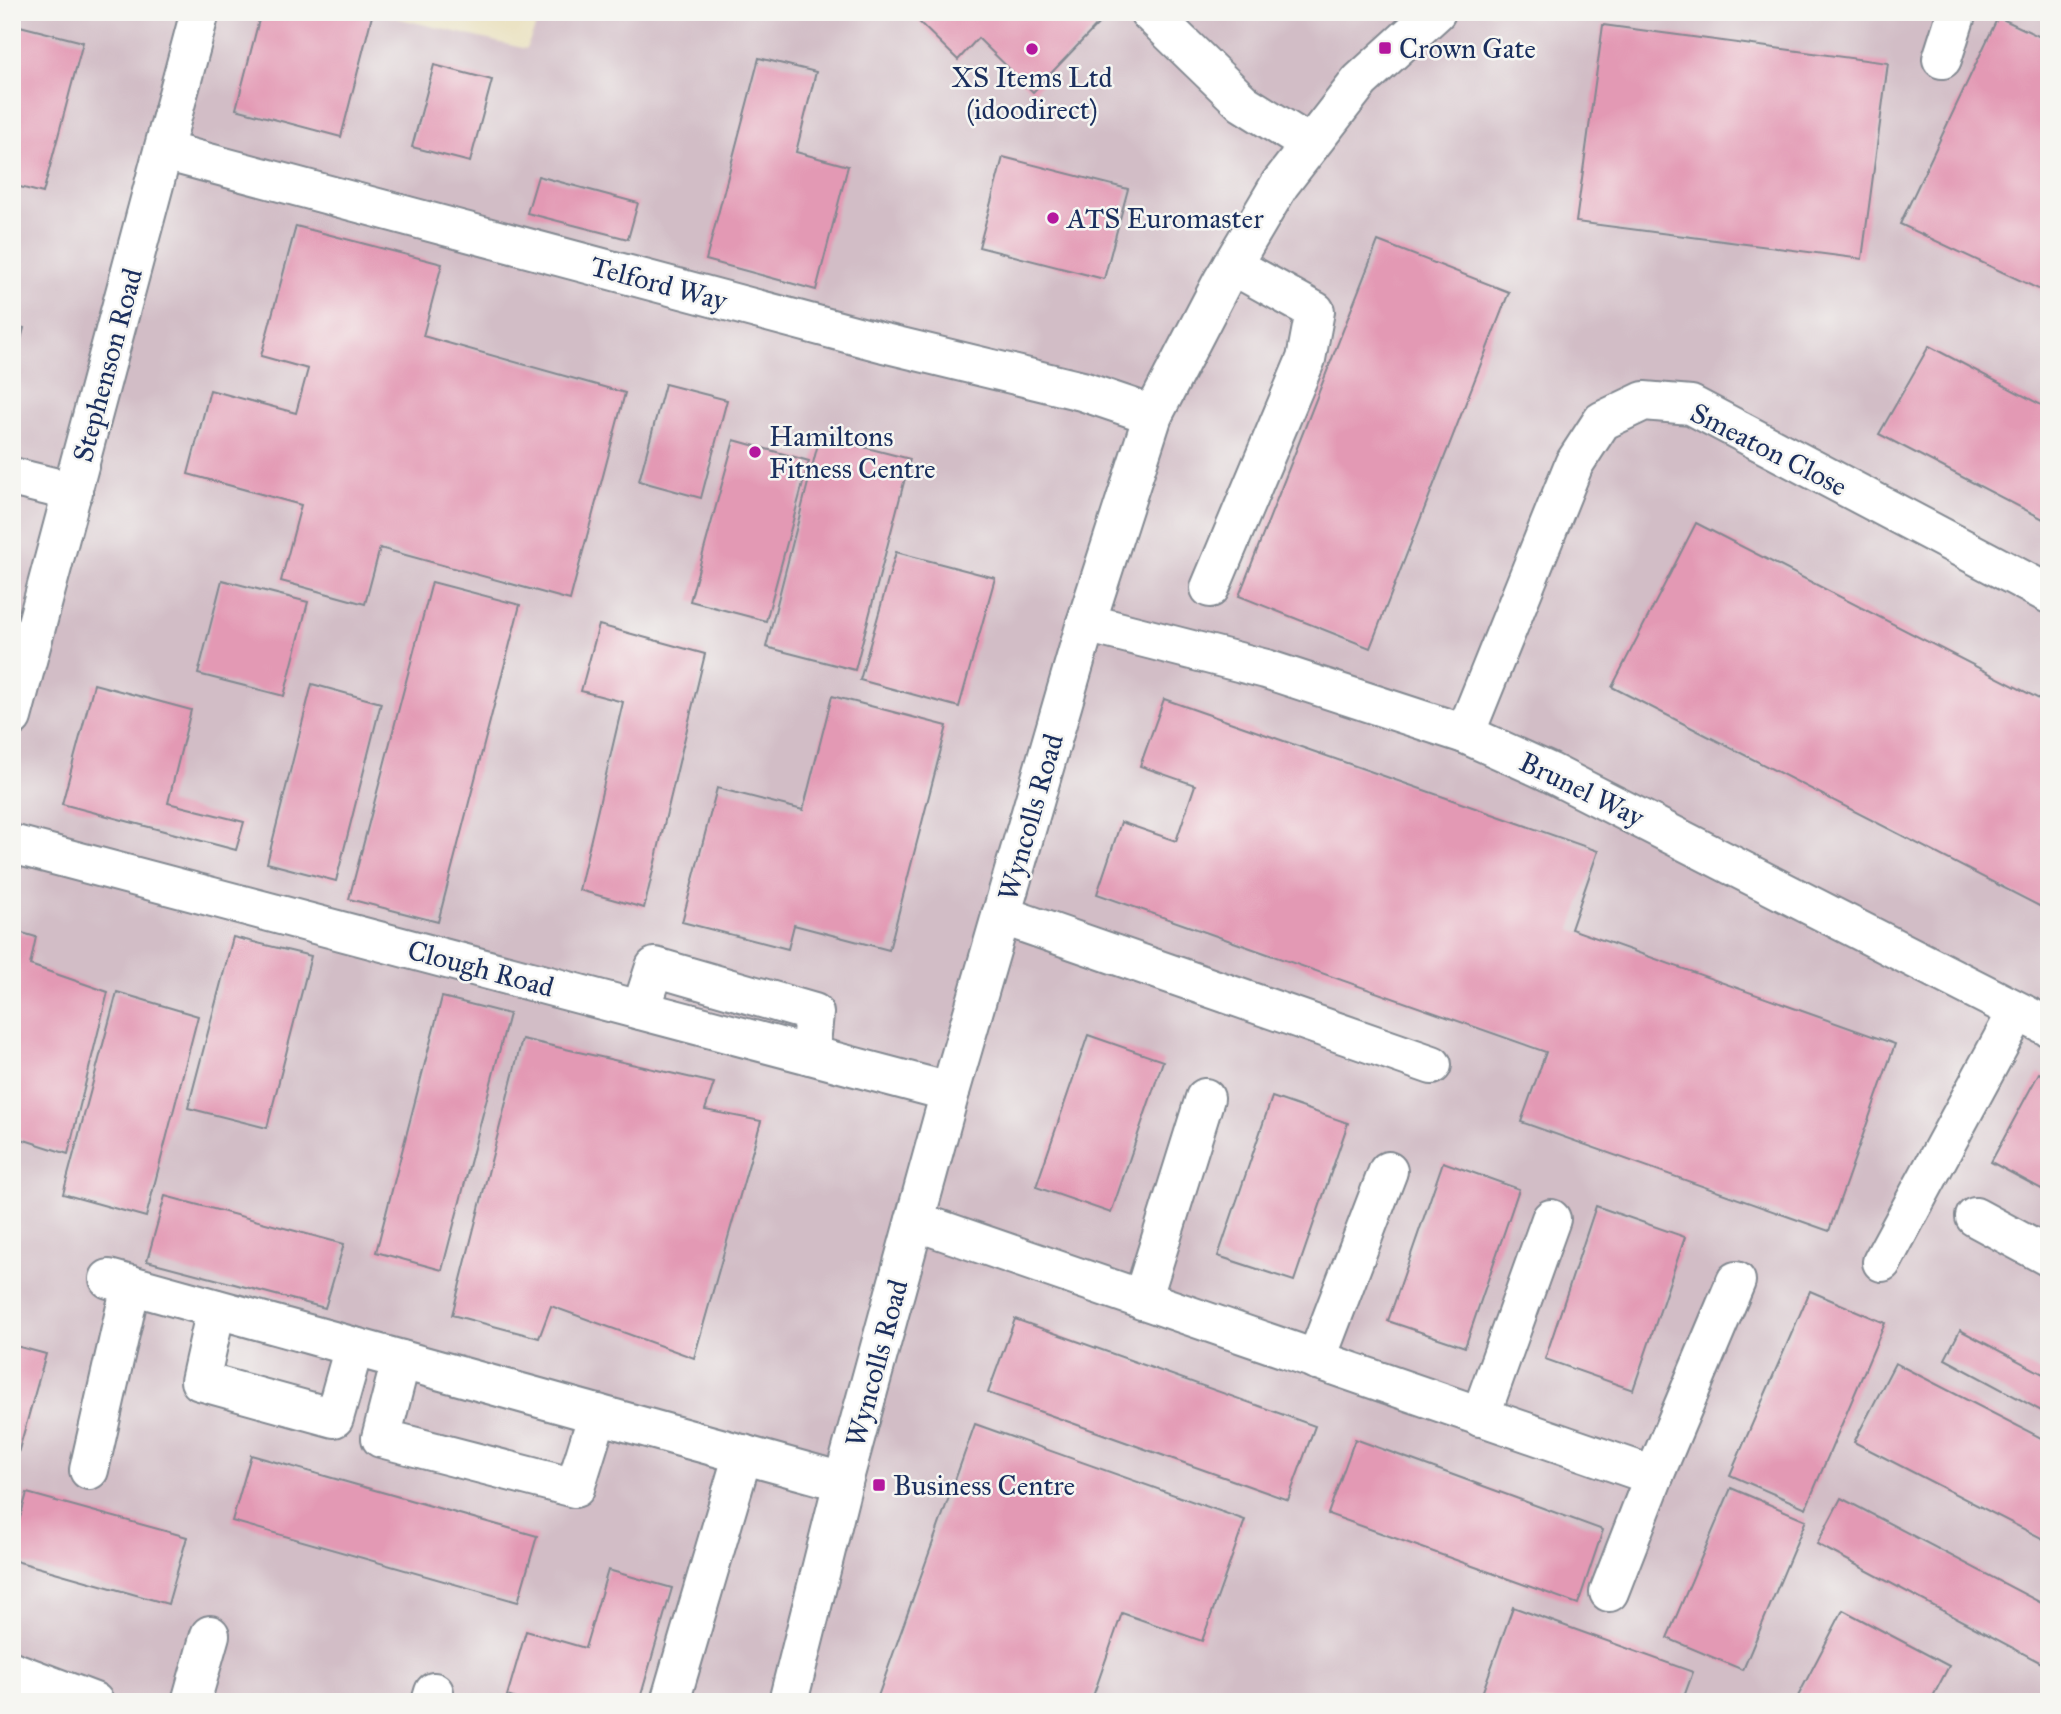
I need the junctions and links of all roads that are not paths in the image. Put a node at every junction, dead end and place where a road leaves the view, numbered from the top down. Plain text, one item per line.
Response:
1 (200, 12) edge
2 (1149, 12) edge
3 (1436, 12) edge
4 (1957, 12) edge
5 (1942, 58) dead end
6 (1310, 145) junction
7 (164, 151) junction
8 (1231, 265) junction
9 (1153, 415) junction
10 (12, 477) edge
11 (73, 492) junction
12 (1210, 587) dead end
13 (2049, 594) edge
14 (1086, 623) junction
15 (12, 718) edge
16 (1465, 734) junction
17 (12, 844) edge
18 (1001, 915) junction
19 (2033, 1020) edge
20 (1432, 1065) dead end
21 (950, 1092) junction
22 (1205, 1098) dead end
23 (1388, 1171) dead end
24 (1975, 1217) dead end
25 (1551, 1219) dead end
26 (915, 1221) junction
27 (2049, 1257) edge
28 (1882, 1262) dead end
29 (1737, 1281) dead end
30 (1142, 1300) junction
31 (216, 1309) junction
32 (354, 1347) junction
33 (401, 1360) junction
34 (1315, 1360) junction
35 (598, 1414) junction
36 (1480, 1417) junction
37 (743, 1454) junction
38 (89, 1470) dead end
39 (1654, 1476) junction
40 (843, 1482) junction
41 (1609, 1592) dead end
42 (210, 1635) dead end
43 (12, 1671) edge
44 (94, 1702) edge
45 (191, 1702) edge
46 (670, 1702) edge
47 (788, 1702) edge

1 - 7 street, Stephenson Road
2 - 6 street
3 - 6 street, Wyncolls Road
4 - 5 street
6 - 8 street, Wyncolls Road
7 - 9 street, Telford Way
7 - 11 street, Stephenson Road
8 - 9 street, Wyncolls Road
8 - 12 street
9 - 14 street, Wyncolls Road
10 - 11 street
11 - 15 street, Stephenson Road
13 - 16 street, Smeaton Close
14 - 16 street, Brunel Way
14 - 18 street, Wyncolls Road
16 - 19 street, Brunel Way
17 - 21 street, Clough Road
18 - 20 street
18 - 21 street, Wyncolls Road
19 - 28 street
21 - 26 street, Wyncolls Road
22 - 30 street
23 - 34 street
24 - 27 street
25 - 36 street
26 - 30 street
26 - 40 street, Wyncolls Road
29 - 39 street
30 - 34 street
31 - 32 street
31 - 32 street
31 - 38 street
32 - 33 street
33 - 35 street
33 - 35 street
34 - 36 street
35 - 37 street
36 - 39 street
37 - 40 street
37 - 46 street
39 - 41 street
40 - 47 street, Wyncolls Road
42 - 45 street
43 - 44 street

